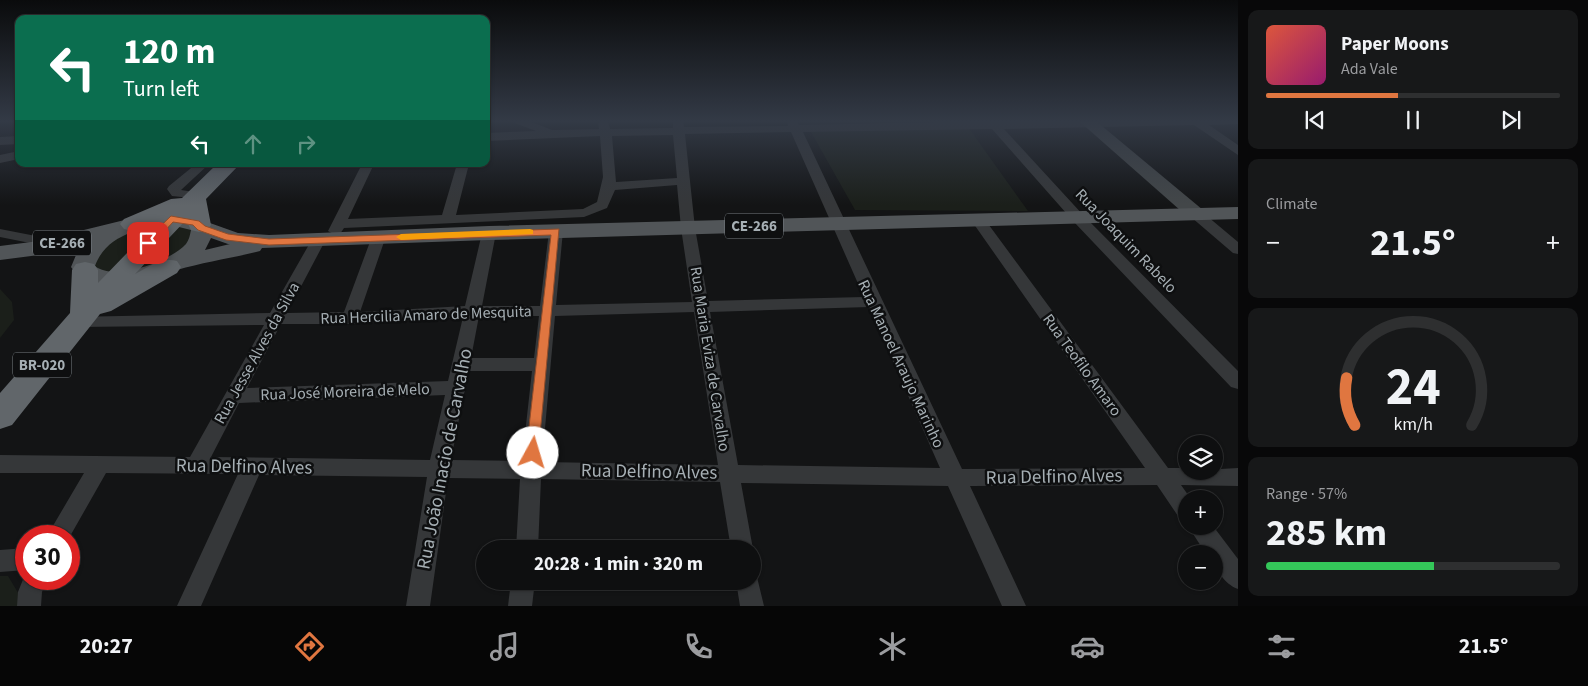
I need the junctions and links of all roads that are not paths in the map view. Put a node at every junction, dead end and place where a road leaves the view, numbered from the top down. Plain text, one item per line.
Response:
1 (607, 149) edge
2 (681, 149) edge
3 (804, 149) edge
4 (1017, 149) edge
5 (1120, 149) edge
6 (15, 156) edge
7 (0, 159) edge
8 (200, 167) edge
9 (226, 167) edge
10 (366, 167) edge
11 (462, 167) edge
12 (684, 181) junction
13 (608, 192) junction
14 (195, 196) junction
15 (1196, 214) junction
16 (1238, 214) edge
17 (448, 218) junction
18 (1079, 218) junction
19 (171, 219) junction
20 (978, 220) junction
21 (837, 223) junction
22 (128, 226) junction
23 (201, 226) junction
24 (688, 228) junction
25 (556, 231) junction
26 (0, 233) edge
27 (489, 233) junction
28 (329, 235) junction
29 (378, 238) junction
30 (269, 242) junction
31 (39, 248) junction
32 (1238, 250) edge
33 (0, 254) edge
34 (171, 266) junction
35 (84, 269) junction
36 (114, 279) junction
37 (873, 302) junction
38 (700, 305) junction
39 (472, 312) junction
40 (549, 312) junction
41 (81, 318) junction
42 (276, 318) junction
43 (350, 318) junction
44 (543, 364) junction
45 (462, 365) junction
46 (1238, 382) edge
47 (458, 388) junction
48 (233, 396) junction
49 (0, 416) edge
50 (0, 464) edge
51 (100, 464) junction
52 (196, 465) junction
53 (252, 467) junction
54 (531, 470) junction
55 (438, 471) junction
56 (729, 473) junction
57 (1161, 476) junction
58 (1238, 477) edge
59 (954, 478) junction
60 (1178, 498) edge
61 (64, 525) edge
62 (1206, 535) edge
63 (527, 540) edge
64 (740, 540) edge
65 (15, 560) edge
66 (0, 562) edge
67 (1238, 578) edge
68 (31, 590) edge
69 (522, 590) edge
70 (749, 590) edge
71 (29, 606) edge
72 (189, 606) edge
73 (418, 606) edge
74 (520, 606) edge
75 (752, 606) edge
76 (1014, 606) edge

1 - 13 street
2 - 12 street, Rua Maria Eviza de Carvalho
3 - 21 street, Rua Manoel Araujo Marinho
4 - 18 street, Rua Joaquim Rabelo
5 - 15 street
6 - 7 street
8 - 14 street
9 - 14 highway, BR-020
10 - 28 street, Rua Jesse Alves da Silva
11 - 17 street
12 - 13 street
12 - 24 street, Rua Maria Eviza de Carvalho
13 - 17 street
14 - 19 highway, BR-020
14 - 22 highway
14 - 23 highway
15 - 16 main road, CE-266
15 - 18 main road, CE-266
15 - 32 street
17 - 28 street
18 - 20 main road, CE-266
18 - 46 street, Rua Joaquim Rabelo
19 - 22 main road
19 - 23 main road
19 - 36 highway, BR-020
20 - 21 main road, CE-266
20 - 57 street, Rua Teofilo Amaro
21 - 24 main road, CE-266
21 - 37 street, Rua Manoel Araujo Marinho
22 - 31 main road, CE-266
22 - 35 main road
23 - 30 main road, CE-266
23 - 34 main road
24 - 25 main road, CE-266
24 - 38 street, Rua Maria Eviza de Carvalho
25 - 27 main road, CE-266
25 - 40 street
26 - 31 street
27 - 29 main road, CE-266
27 - 39 street, Rua João Inacio de Carvalho
28 - 29 main road, CE-266
28 - 30 main road, CE-266
28 - 42 street, Rua Jesse Alves da Silva
29 - 43 street
30 - 34 main road, CE-266
31 - 33 main road, CE-266
33 - 35 main road, CE-266
34 - 36 main road
34 - 41 highway
35 - 36 main road
35 - 41 highway
36 - 41 highway, BR-020
37 - 38 street, Rua Hercilia Amaro de Mesquita
37 - 59 street, Rua Manoel Araujo Marinho
38 - 40 street, Rua Hercilia Amaro de Mesquita
38 - 56 street, Rua Maria Eviza de Carvalho
39 - 40 street, Rua Hercilia Amaro de Mesquita
39 - 43 street, Rua Hercilia Amaro de Mesquita
39 - 45 street, Rua João Inacio de Carvalho
40 - 44 street
41 - 42 street, Rua Hercilia Amaro de Mesquita
41 - 49 highway, BR-020
42 - 43 street, Rua Hercilia Amaro de Mesquita
42 - 48 street, Rua Jesse Alves da Silva
44 - 45 street
44 - 54 street
45 - 47 street, Rua João Inacio de Carvalho
47 - 48 street, Rua José Moreira de Melo
47 - 55 street, Rua João Inacio de Carvalho
48 - 52 street, Rua Jesse Alves da Silva
50 - 51 street, Rua Delfino Alves
51 - 52 street, Rua Delfino Alves
51 - 61 street
52 - 53 street, Rua Delfino Alves
53 - 55 street, Rua Delfino Alves
53 - 72 street
54 - 55 street, Rua Delfino Alves
54 - 56 street, Rua Delfino Alves
54 - 63 street
55 - 73 street, Rua João Inacio de Carvalho
56 - 59 street, Rua Delfino Alves
56 - 64 street, Rua Maria Eviza de Carvalho
57 - 58 street, Rua Delfino Alves
57 - 59 street, Rua Delfino Alves
57 - 60 street, Rua Teofilo Amaro
59 - 76 street, Rua Manoel Araujo Marinho
62 - 67 street
65 - 66 street
68 - 71 street
69 - 74 street
70 - 75 street

